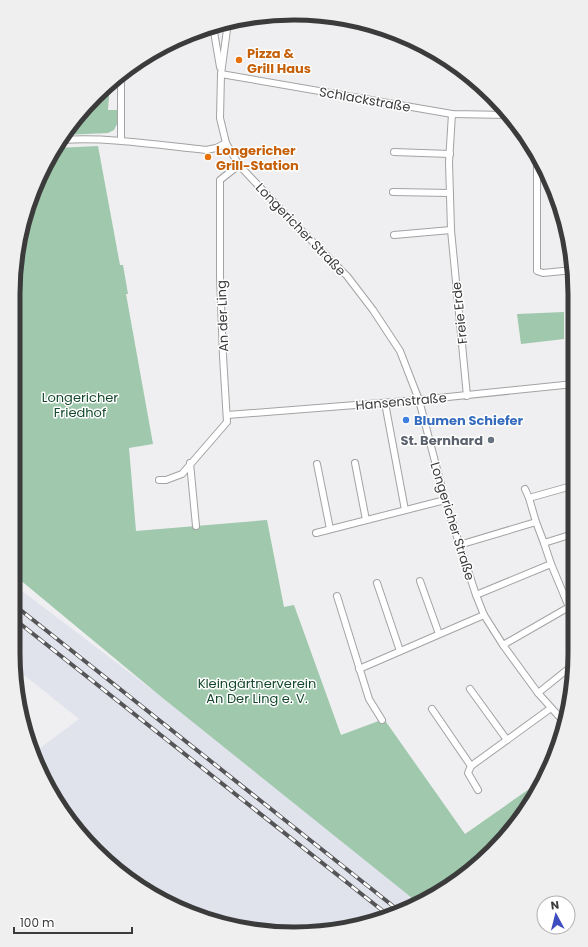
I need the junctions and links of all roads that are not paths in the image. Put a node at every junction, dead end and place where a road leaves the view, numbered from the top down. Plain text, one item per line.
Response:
1 (227, 28) edge
2 (214, 32) edge
3 (222, 74) junction
4 (121, 82) edge
5 (452, 114) junction
6 (501, 115) edge
7 (68, 140) edge
8 (121, 140) junction
9 (226, 143) junction
10 (394, 152) dead end
11 (450, 154) junction
12 (239, 165) junction
13 (536, 166) edge
14 (393, 192) dead end
15 (450, 193) junction
16 (451, 230) junction
17 (394, 235) dead end
18 (567, 271) edge
19 (568, 385) edge
20 (467, 396) junction
21 (419, 400) junction
22 (385, 403) junction
23 (227, 415) junction
24 (190, 463) junction
25 (355, 463) dead end
26 (317, 464) dead end
27 (159, 480) dead end
28 (568, 487) dead end
29 (525, 489) dead end
30 (530, 498) junction
31 (445, 500) junction
32 (405, 510) junction
33 (366, 520) junction
34 (536, 522) junction
35 (196, 526) dead end
36 (330, 530) junction
37 (316, 533) dead end
38 (568, 536) edge
39 (544, 543) junction
40 (459, 545) junction
41 (551, 564) junction
42 (420, 581) dead end
43 (377, 583) dead end
44 (568, 593) edge
45 (476, 595) junction
46 (564, 595) junction
47 (337, 596) dead end
48 (568, 605) edge
49 (568, 608) edge
50 (484, 615) junction
51 (439, 634) junction
52 (503, 646) junction
53 (400, 651) junction
54 (358, 669) junction
55 (567, 671) edge
56 (470, 689) dead end
57 (538, 693) junction
58 (551, 708) junction
59 (432, 709) dead end
60 (560, 718) edge
61 (382, 720) dead end
62 (507, 740) junction
63 (471, 766) junction
64 (478, 790) dead end

1 - 3 street, Longericher Straße
2 - 3 street, Longericher Straße
3 - 5 street, Schlackstraße
3 - 9 street, Longericher Straße
4 - 8 street
5 - 6 street, Schlackstraße
5 - 11 street, Freie Erde
7 - 8 street
8 - 9 street
9 - 12 street, Longericher Straße
10 - 11 street
11 - 15 street, Freie Erde
12 - 21 street, Longericher Straße
12 - 23 street, An der Ling
13 - 18 street
14 - 15 street
15 - 16 street, Freie Erde
16 - 17 street
16 - 20 street, Freie Erde
19 - 20 street, Hansenstraße
20 - 21 street, Hansenstraße
21 - 22 street, Hansenstraße
21 - 31 street, Longericher Straße
22 - 23 street, Hansenstraße
22 - 32 street
23 - 24 street
24 - 27 street
24 - 35 street
25 - 33 street
26 - 36 street
28 - 30 street
29 - 30 street
30 - 34 street
31 - 32 street
31 - 40 street, Longericher Straße
32 - 33 street
33 - 36 street
34 - 39 street
34 - 40 street
36 - 37 street
38 - 39 street
39 - 41 street
40 - 45 street, Longericher Straße
41 - 45 street
41 - 46 street
42 - 51 street
43 - 53 street
44 - 46 street
45 - 50 street, Longericher Straße
46 - 48 street
47 - 54 street
49 - 52 street
50 - 51 street
50 - 52 street, Longericher Straße
51 - 53 street
52 - 57 street, Longericher Straße
53 - 54 street
54 - 61 street
55 - 57 street
56 - 62 street
57 - 58 street, Longericher Straße
58 - 60 street, Longericher Straße
58 - 62 street
59 - 63 street
62 - 63 street
63 - 64 street

